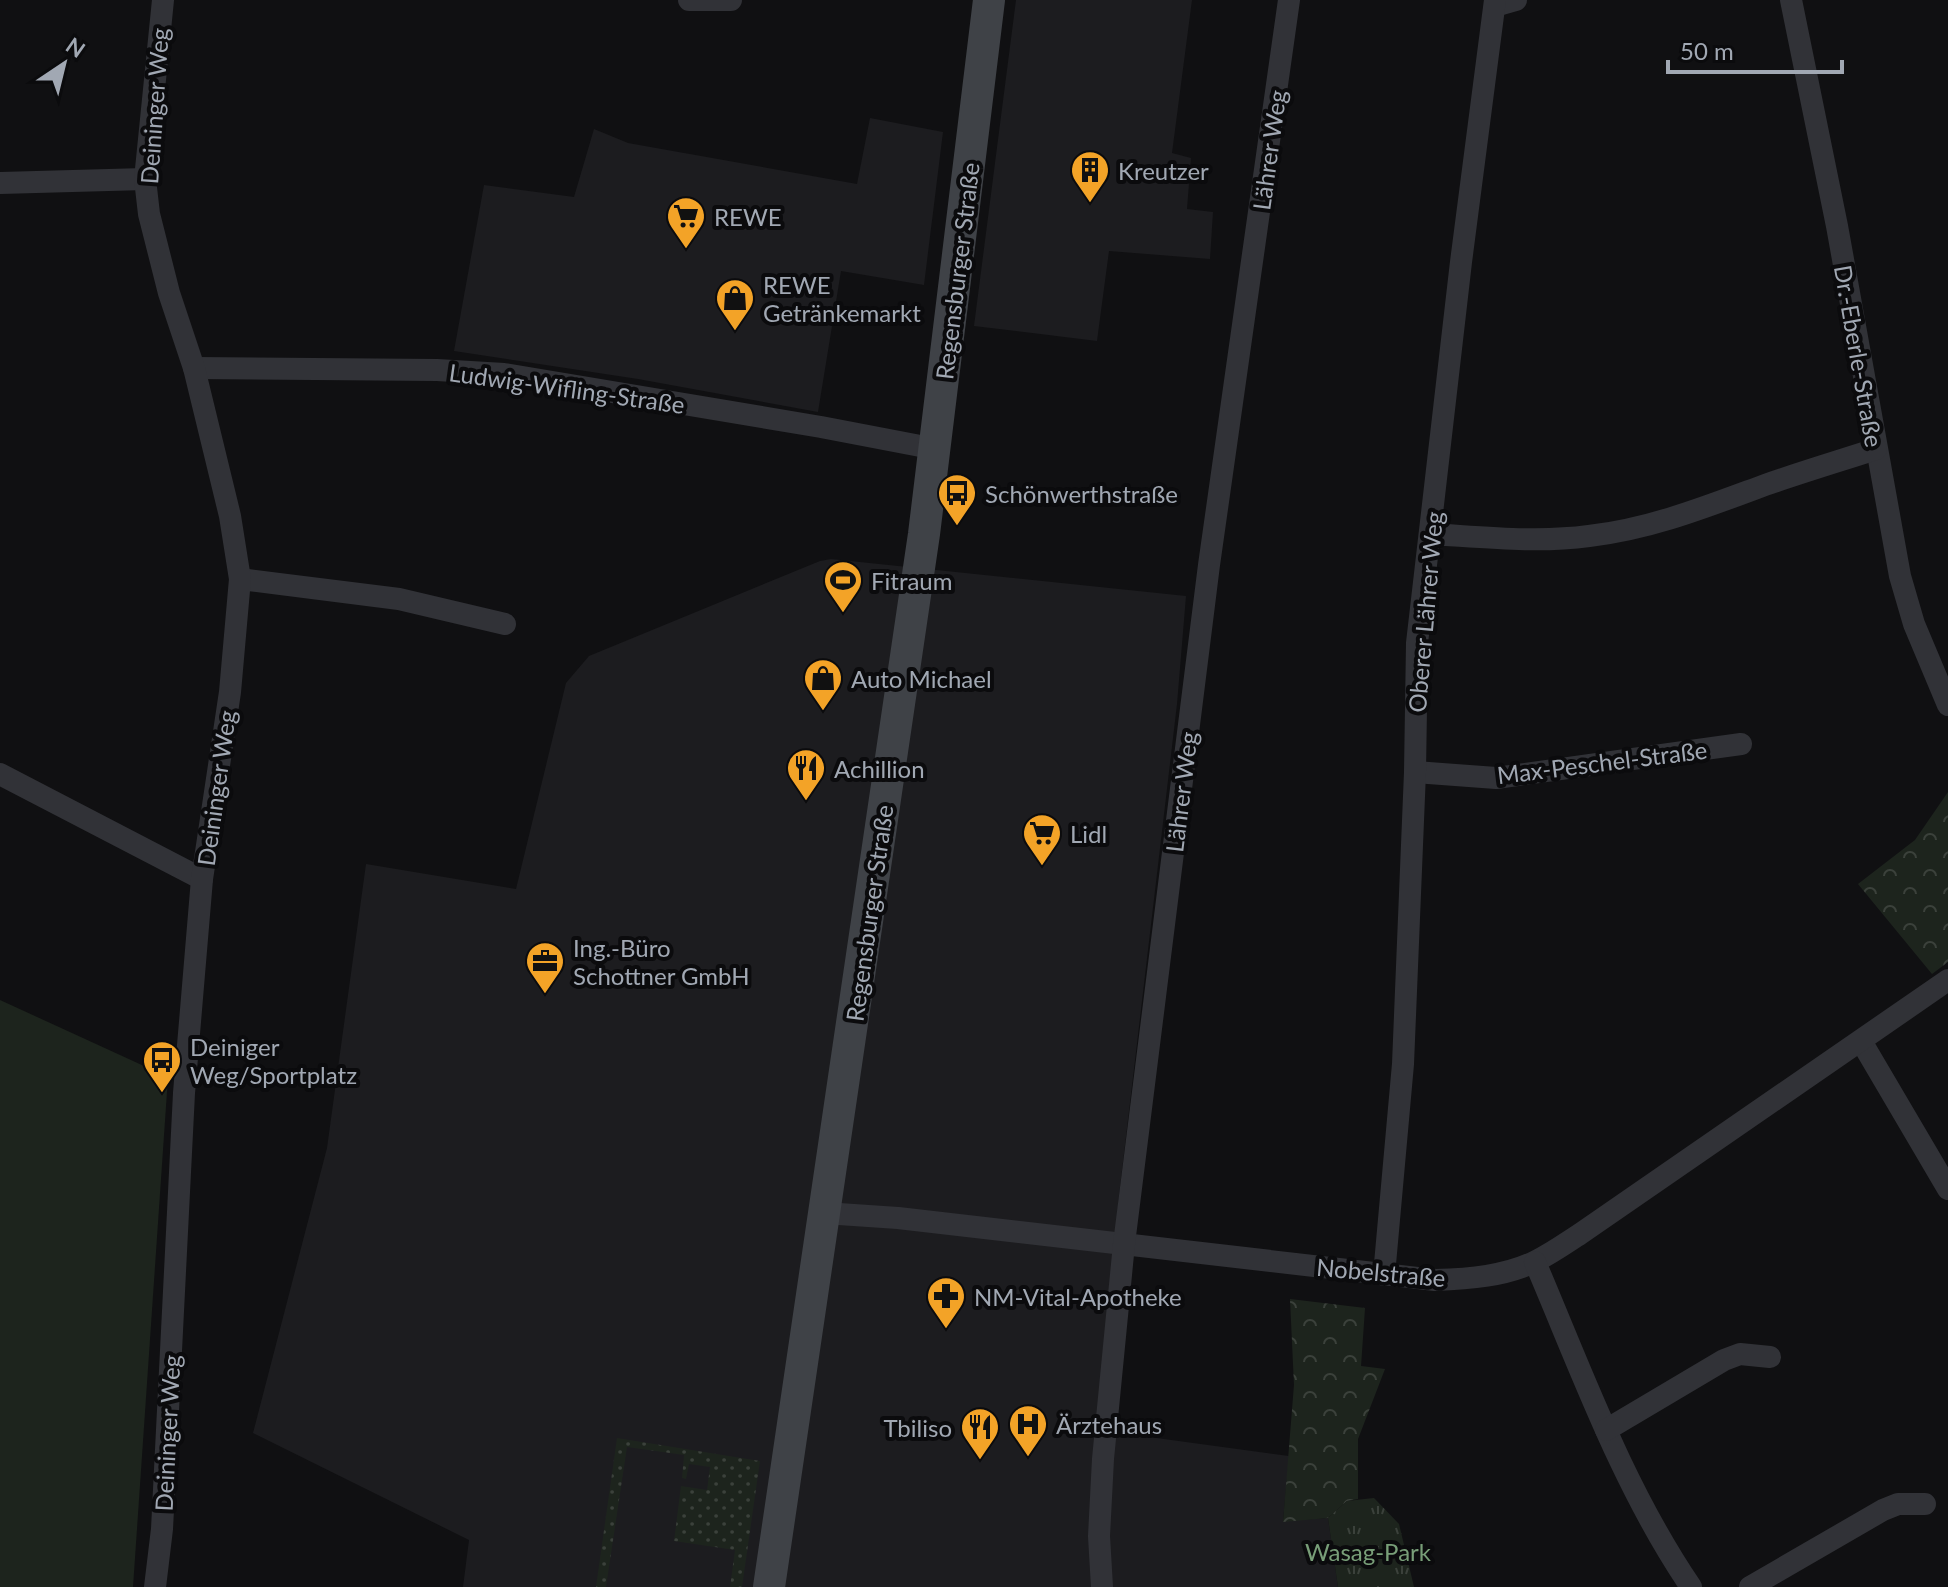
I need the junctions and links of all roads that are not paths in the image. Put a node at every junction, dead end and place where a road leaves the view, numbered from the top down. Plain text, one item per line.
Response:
1 (163, 0) edge
2 (689, 0) edge
3 (731, 0) edge
4 (989, 0) edge
5 (1289, 0) edge
6 (1791, 0) edge
7 (1502, 2) edge
8 (145, 179) junction
9 (0, 183) edge
10 (194, 368) junction
11 (936, 449) junction
12 (1876, 449) junction
13 (1430, 534) junction
14 (240, 579) junction
15 (505, 624) dead end
16 (1948, 705) edge
17 (1741, 744) dead end
18 (1415, 772) junction
19 (0, 774) edge
20 (202, 879) junction
21 (1948, 980) edge
22 (1861, 1041) junction
23 (1948, 1189) edge
24 (824, 1213) junction
25 (1124, 1244) junction
26 (1535, 1262) junction
27 (1384, 1275) junction
28 (1770, 1357) dead end
29 (1606, 1430) junction
30 (1925, 1504) dead end
31 (155, 1587) edge
32 (769, 1587) edge
33 (1102, 1587) edge
34 (1691, 1587) edge
35 (1750, 1587) edge

1 - 8 street, Deininger Weg
2 - 3 street
4 - 11 main road, Regensburger Straße
5 - 25 street, Lährer Weg
6 - 12 street, Dr.-Eberle-Straße
7 - 13 street, Oberer Lährer Weg
8 - 9 street
8 - 10 street, Deininger Weg
10 - 11 street, Ludwig-Wifling-Straße
10 - 14 street, Deininger Weg
11 - 24 main road, Regensburger Straße
12 - 13 street
12 - 16 street, Dr.-Eberle-Straße
13 - 18 street, Oberer Lährer Weg
14 - 15 street
14 - 20 street, Deininger Weg
17 - 18 street, Max-Peschel-Straße
18 - 27 street, Oberer Lährer Weg
19 - 20 street
20 - 31 street, Deininger Weg
21 - 22 street, Nobelstraße
22 - 23 street
22 - 26 street, Nobelstraße
24 - 25 street, Nobelstraße
24 - 32 main road, Regensburger Straße
25 - 27 street, Nobelstraße
25 - 33 street, Lährer Weg
26 - 27 street, Nobelstraße
26 - 29 street
28 - 29 street
29 - 34 street
30 - 35 street

